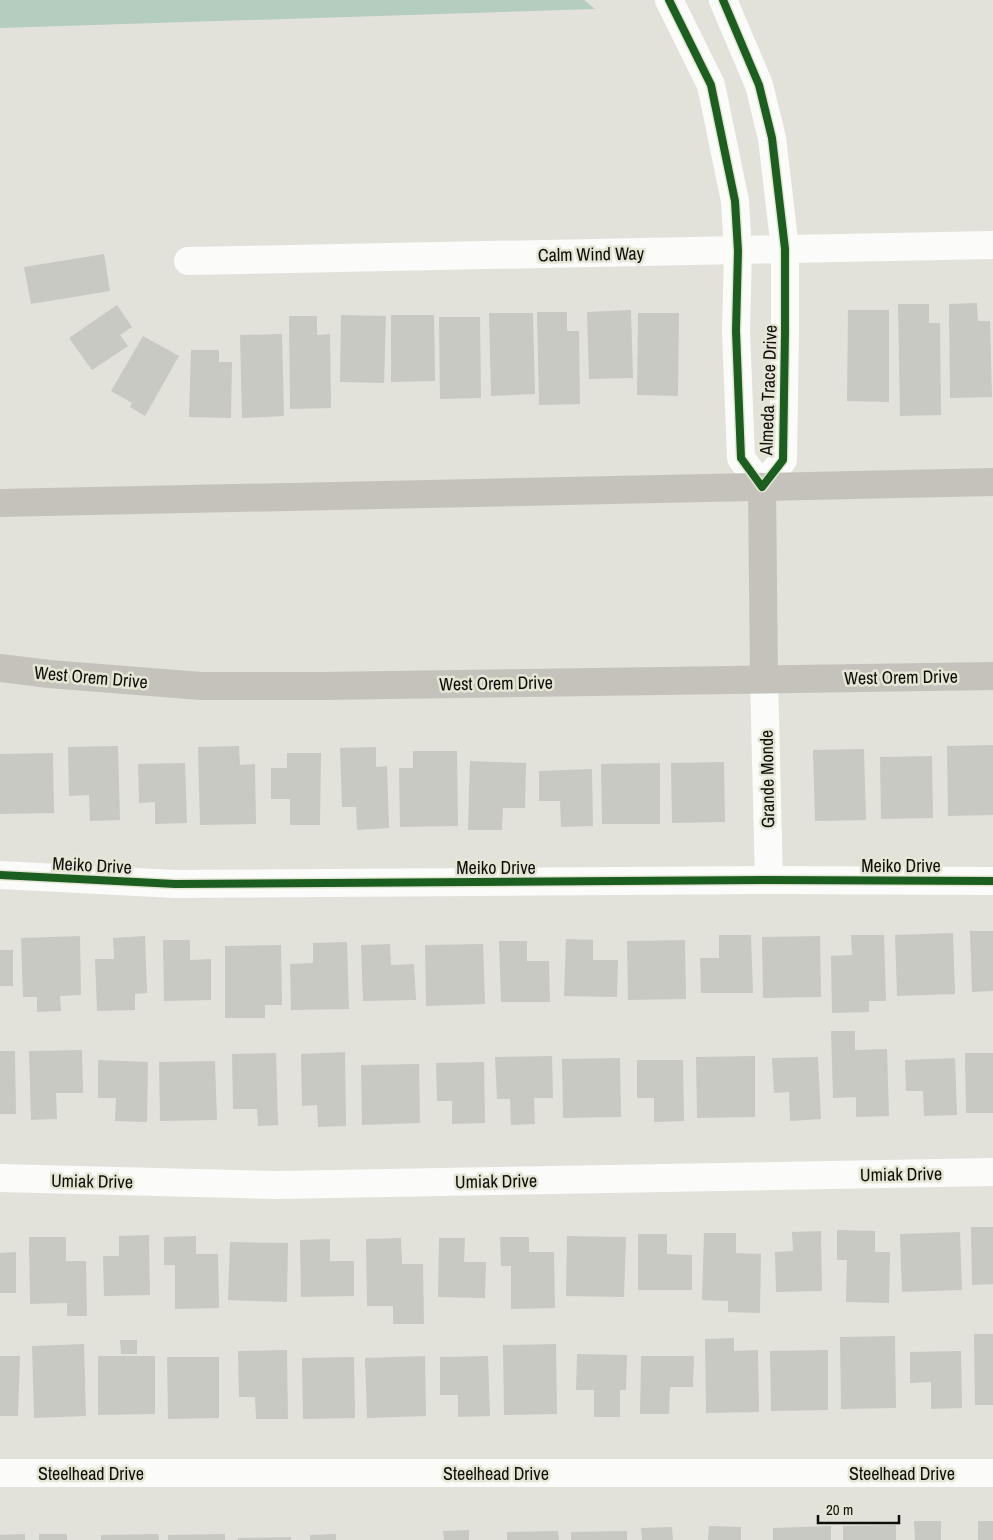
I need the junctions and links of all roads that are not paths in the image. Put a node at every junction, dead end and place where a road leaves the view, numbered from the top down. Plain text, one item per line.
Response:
1 (669, 0) edge
2 (723, 0) edge
3 (993, 245) edge
4 (785, 249) junction
5 (738, 251) junction
6 (188, 261) dead end
7 (993, 482) edge
8 (762, 487) junction
9 (0, 503) edge
10 (0, 668) edge
11 (993, 676) edge
12 (764, 678) junction
13 (0, 875) edge
14 (769, 880) junction
15 (993, 881) edge
16 (993, 1172) edge
17 (0, 1178) edge
18 (0, 1473) edge
19 (993, 1473) edge

1 - 5 street, Almeda Trace Drive
2 - 4 street, Almeda Trace Drive
3 - 4 street, Calm Wind Way
4 - 5 street, Calm Wind Way
4 - 8 street, Almeda Trace Drive
5 - 6 street, Calm Wind Way
5 - 8 street, Almeda Trace Drive
7 - 8 main road
8 - 9 main road
8 - 12 main road
10 - 12 main road, West Orem Drive
11 - 12 main road, West Orem Drive
12 - 14 street, Grande Monde
13 - 14 street, Meiko Drive
14 - 15 street, Meiko Drive
16 - 17 street, Umiak Drive
18 - 19 street, Steelhead Drive

